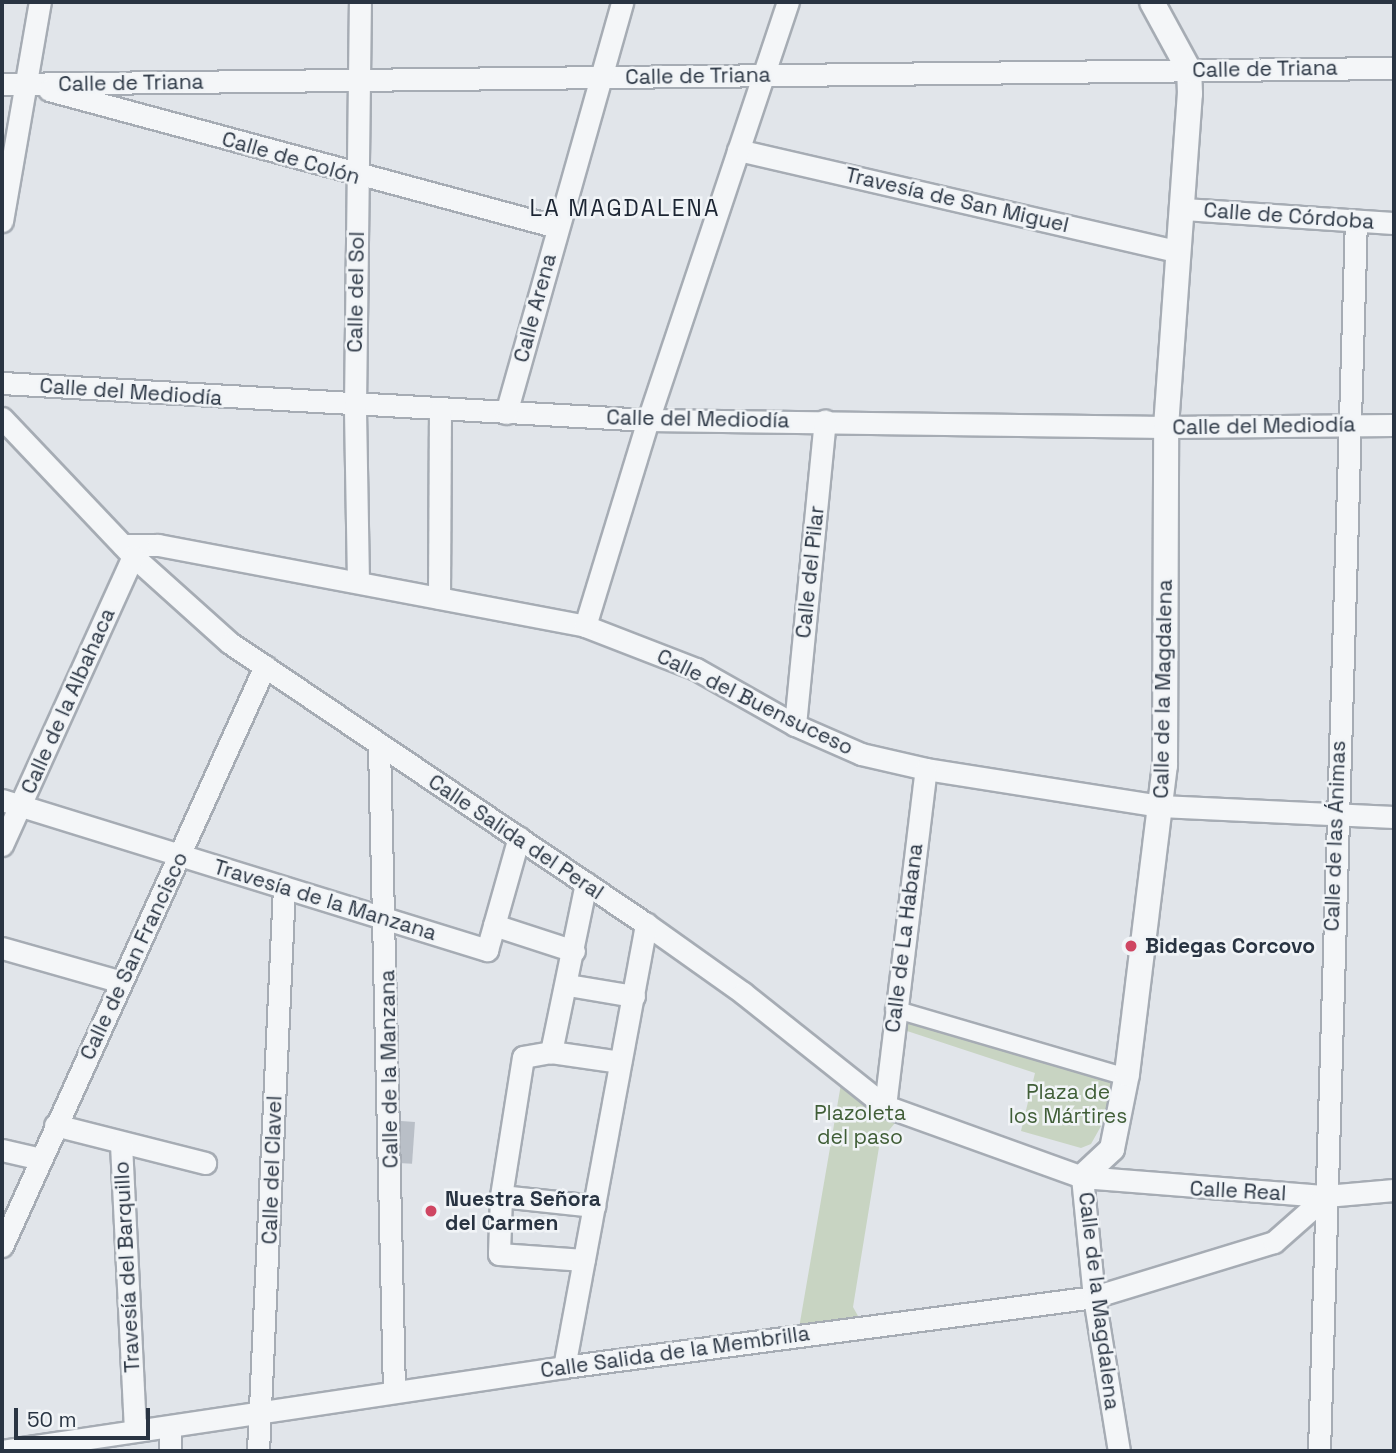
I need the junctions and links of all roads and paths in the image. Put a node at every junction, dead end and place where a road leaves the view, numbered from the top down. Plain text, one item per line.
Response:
1 (40, 2) edge
2 (359, 2) edge
3 (622, 2) edge
4 (788, 2) edge
5 (1152, 2) edge
6 (1394, 68) edge
7 (1189, 70) junction
8 (762, 75) junction
9 (603, 77) junction
10 (359, 80) junction
11 (2, 84) edge
12 (26, 84) junction
13 (738, 150) junction
14 (358, 177) junction
15 (1183, 209) junction
16 (2, 221) edge
17 (1356, 221) junction
18 (1394, 223) edge
19 (557, 227) junction
20 (1177, 251) junction
21 (2, 383) edge
22 (355, 406) junction
23 (440, 410) junction
24 (506, 413) junction
25 (2, 418) edge
26 (648, 420) junction
27 (825, 420) junction
28 (1349, 425) junction
29 (1394, 425) edge
30 (1166, 427) junction
31 (128, 551) junction
32 (358, 582) junction
33 (439, 598) junction
34 (585, 626) junction
35 (265, 666) junction
36 (795, 724) junction
37 (379, 747) junction
38 (926, 769) junction
39 (11, 803) edge
40 (1160, 806) junction
41 (1335, 816) junction
42 (1394, 817) edge
43 (519, 837) junction
44 (2, 845) edge
45 (181, 856) junction
46 (586, 883) junction
47 (284, 888) junction
48 (386, 919) junction
49 (646, 924) junction
50 (494, 925) junction
51 (2, 948) edge
52 (574, 951) junction
53 (121, 982) junction
54 (568, 985) junction
55 (634, 996) junction
56 (894, 1009) junction
57 (551, 1052) junction
58 (620, 1062) junction
59 (1127, 1077) junction
60 (885, 1106) junction
61 (55, 1125) junction
62 (121, 1144) junction
63 (2, 1150) edge
64 (41, 1159) junction
65 (205, 1163) dead end
66 (1082, 1177) junction
67 (1394, 1190) edge
68 (501, 1196) junction
69 (1326, 1196) junction
70 (594, 1206) junction
71 (2, 1246) edge
72 (584, 1260) junction
73 (1094, 1297) junction
74 (564, 1367) junction
75 (394, 1392) junction
76 (262, 1412) junction
77 (170, 1427) junction
78 (135, 1431) junction
79 (15, 1450) edge
80 (170, 1451) edge
81 (258, 1451) edge
82 (1119, 1451) edge
83 (1319, 1451) edge

1 - 12 street
2 - 10 street, Calle del Sol
3 - 9 street, Calle Arena
4 - 8 street
5 - 7 street
6 - 7 street, Calle de Triana
7 - 8 street, Calle de Triana
7 - 15 street, Calle de la Magdalena
8 - 9 street, Calle de Triana
8 - 13 street
9 - 10 street, Calle de Triana
9 - 19 street, Calle Arena
10 - 12 street, Calle de Triana
10 - 14 street, Calle del Sol
11 - 12 street, Calle de Triana
12 - 14 street, Calle de Colón
12 - 16 street
13 - 20 street, Travesía de San Miguel
13 - 26 street
14 - 19 street, Calle de Colón
14 - 22 street, Calle del Sol
15 - 17 street, Calle de Córdoba
15 - 20 street, Calle de la Magdalena
17 - 18 street, Calle de Córdoba
17 - 28 street, Calle de las Ánimas
19 - 24 street, Calle Arena
20 - 30 street, Calle de la Magdalena
21 - 22 street, Calle del Mediodía
22 - 23 street, Calle del Mediodía
22 - 32 street, Calle del Sol
23 - 24 street, Calle del Mediodía
23 - 33 street
24 - 26 street, Calle del Mediodía
25 - 31 street, Calle Salida del Peral
26 - 27 street, Calle del Mediodía
26 - 34 street
27 - 30 street, Calle del Mediodía
27 - 36 street, Calle del Pilar
28 - 29 street, Calle del Mediodía
28 - 30 street, Calle del Mediodía
28 - 41 street, Calle de las Ánimas
30 - 40 street, Calle de la Magdalena
31 - 32 street, Calle del Buensuceso
31 - 35 street, Calle Salida del Peral
31 - 39 street, Calle de la Albahaca
32 - 33 street, Calle del Buensuceso
33 - 34 street, Calle del Buensuceso
34 - 36 street, Calle del Buensuceso
35 - 37 street, Calle Salida del Peral
35 - 45 street, Calle de San Francisco
36 - 38 street, Calle del Buensuceso
37 - 43 street, Calle Salida del Peral
37 - 48 street, Calle de la Manzana
38 - 40 street, Calle del Buensuceso
38 - 56 street, Calle de La Habana
39 - 44 street, Calle de la Albahaca
39 - 45 street, Travesía de la Manzana
40 - 41 street, Calle del Buensuceso
40 - 59 street, Calle de la Magdalena
41 - 42 street, Calle del Buensuceso
41 - 69 street, Calle de las Ánimas
43 - 46 street, Calle Salida del Peral
43 - 50 street
45 - 47 street, Travesía de la Manzana
45 - 53 street, Calle de San Francisco
46 - 49 street, Calle Salida del Peral
46 - 52 street
47 - 48 street, Travesía de la Manzana
47 - 76 street, Calle del Clavel
48 - 50 street, Travesía de la Manzana
48 - 75 street, Calle de la Manzana
49 - 55 street
49 - 60 street, Calle Salida del Peral
50 - 52 street
51 - 53 street
52 - 54 street
53 - 61 street, Calle de San Francisco
54 - 55 street
54 - 57 street
55 - 58 street
56 - 59 street
56 - 60 street, Calle de La Habana
57 - 58 street
57 - 68 street
58 - 70 street
59 - 66 street, Calle de la Magdalena
60 - 66 street, Calle Salida del Peral
61 - 62 street
61 - 64 street, Calle de San Francisco
62 - 65 street
62 - 78 street, Travesía del Barquillo
63 - 64 street
64 - 71 street, Calle de San Francisco
66 - 69 street, Calle Real
66 - 73 street, Calle de la Magdalena
67 - 69 street, Calle Real
68 - 70 street
68 - 72 street
69 - 73 street, Calle Salida de la Membrilla
69 - 83 street, Calle de las Ánimas
70 - 72 street
72 - 74 street
73 - 74 street, Calle Salida de la Membrilla
73 - 82 street, Calle de la Magdalena
74 - 75 street, Calle Salida de la Membrilla
75 - 76 street, Calle Salida de la Membrilla
76 - 77 street, Calle Salida de la Membrilla
76 - 81 street, Calle del Clavel
77 - 78 street, Calle Salida de la Membrilla
77 - 80 street
78 - 79 street, Calle Salida de la Membrilla

